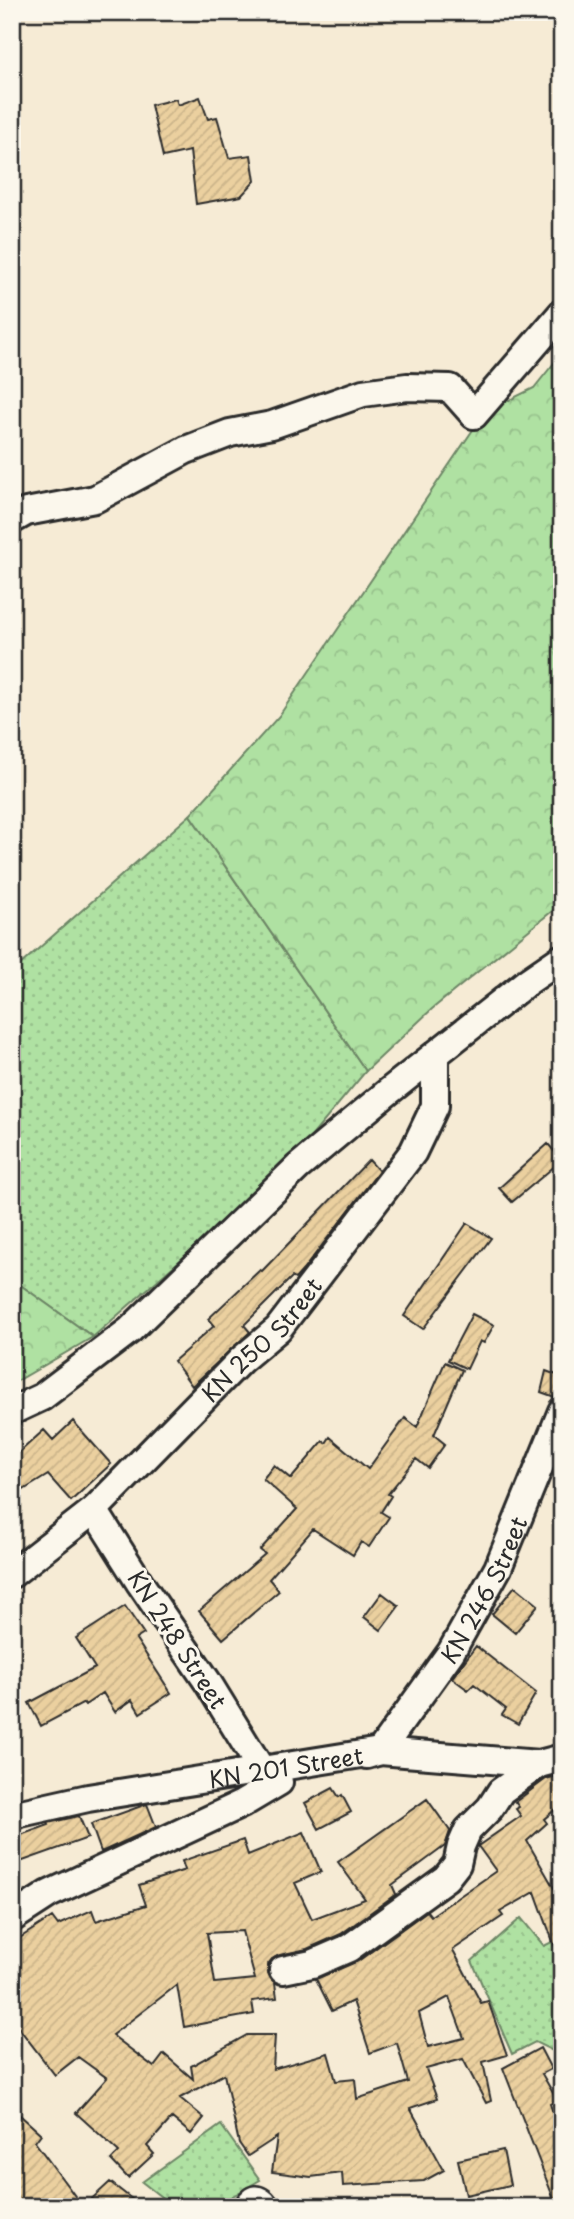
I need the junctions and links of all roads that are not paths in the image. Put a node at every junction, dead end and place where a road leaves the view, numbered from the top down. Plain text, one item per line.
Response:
1 (562, 313) edge
2 (12, 520) edge
3 (562, 958) edge
4 (435, 1056) junction
5 (12, 1410) edge
6 (562, 1411) edge
7 (94, 1510) junction
8 (12, 1574) edge
9 (380, 1751) junction
10 (550, 1761) edge
11 (270, 1776) junction
12 (12, 1815) edge
13 (12, 1918) edge
14 (284, 1970) dead end
15 (254, 2207) edge
16 (260, 2207) edge

1 - 2 street
3 - 4 street
4 - 5 street
4 - 7 street, KN 250 Street
6 - 9 street, KN 246 Street
7 - 8 street, KN 250 Street
7 - 11 street, KN 248 Street
9 - 10 street, KN 201 Street
9 - 11 street, KN 201 Street
10 - 14 street
11 - 12 street, KN 201 Street
11 - 13 street
15 - 16 main road

